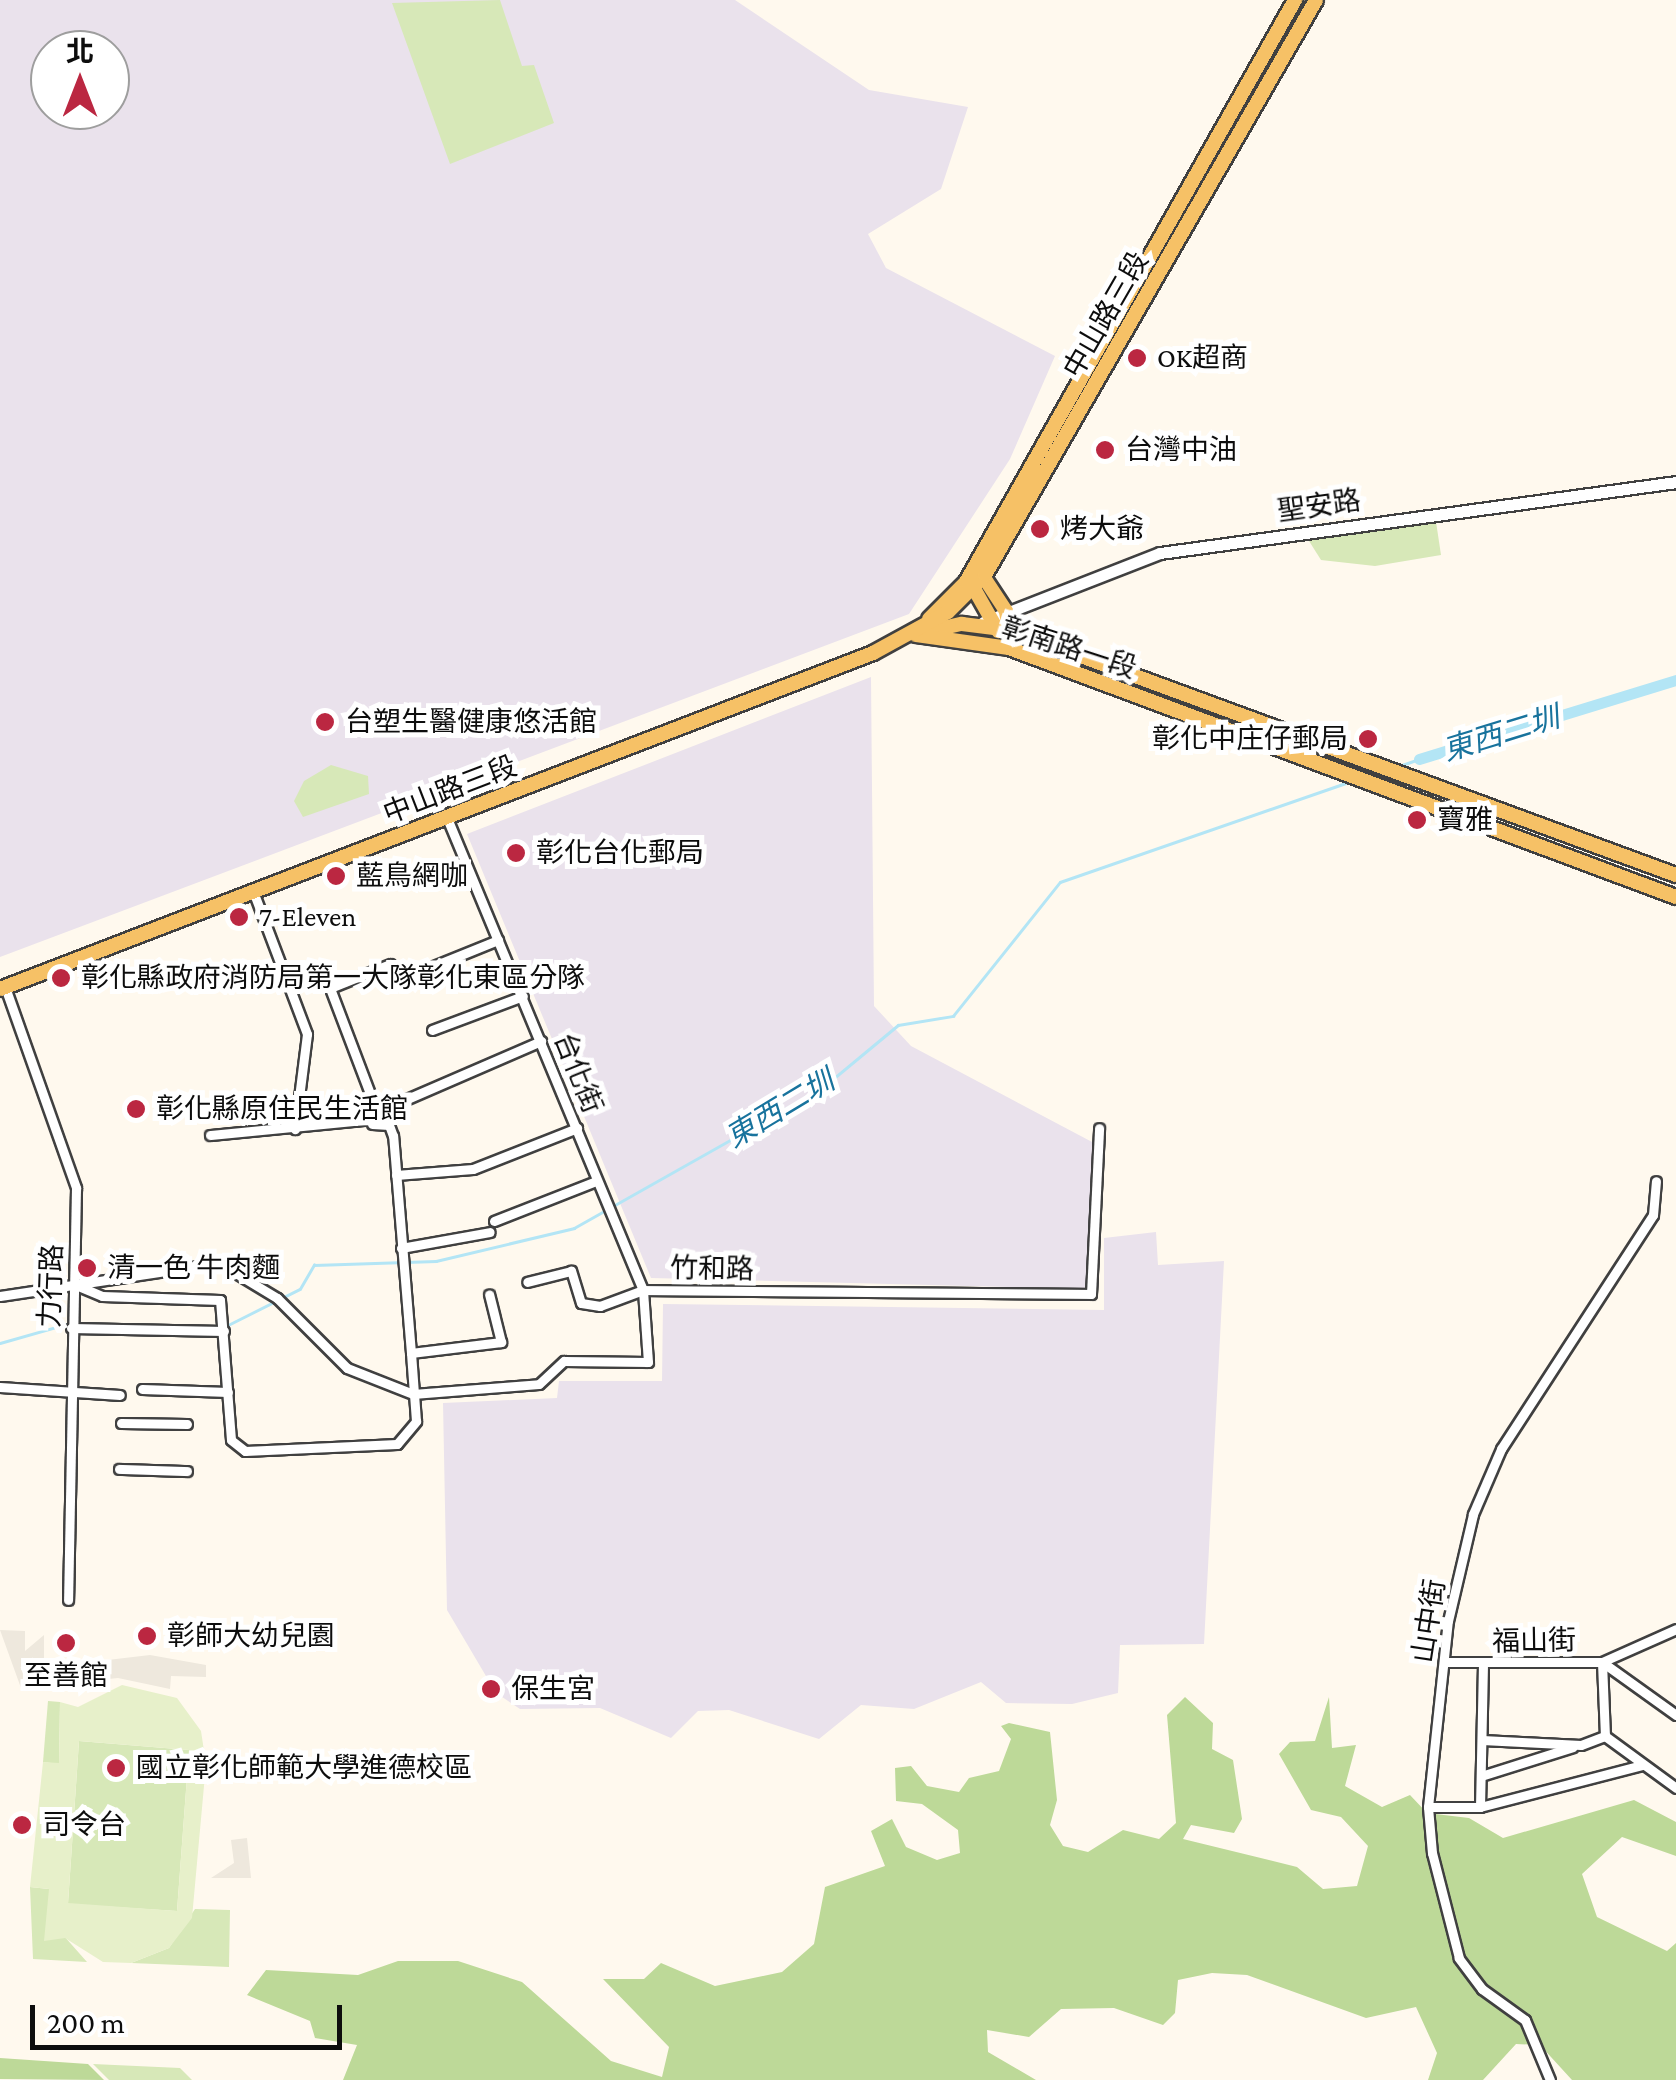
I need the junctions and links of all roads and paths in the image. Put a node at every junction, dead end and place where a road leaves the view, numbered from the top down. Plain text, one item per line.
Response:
1 (1295, 0) edge
2 (1316, 0) edge
3 (1676, 482) edge
4 (975, 578) junction
5 (997, 622) junction
6 (916, 635) junction
7 (1009, 648) junction
8 (447, 818) junction
9 (1676, 875) edge
10 (254, 891) junction
11 (1676, 897) edge
12 (498, 940) junction
13 (390, 964) dead end
14 (398, 980) dead end
15 (2, 988) edge
16 (523, 996) junction
17 (432, 1030) dead end
18 (541, 1041) junction
19 (376, 1112) junction
20 (372, 1124) junction
21 (577, 1128) junction
22 (1099, 1128) dead end
23 (295, 1129) junction
24 (210, 1136) dead end
25 (396, 1175) junction
26 (596, 1181) junction
27 (1656, 1181) dead end
28 (402, 1258) junction
29 (527, 1282) dead end
30 (73, 1284) junction
31 (643, 1290) junction
32 (489, 1294) dead end
33 (0, 1296) edge
34 (72, 1323) junction
35 (224, 1326) junction
36 (411, 1353) junction
37 (70, 1385) junction
38 (0, 1387) edge
39 (142, 1389) dead end
40 (228, 1392) junction
41 (414, 1394) junction
42 (120, 1395) dead end
43 (121, 1422) dead end
44 (188, 1424) dead end
45 (120, 1469) dead end
46 (187, 1470) dead end
47 (68, 1600) dead end
48 (1676, 1629) edge
49 (1444, 1662) junction
50 (1602, 1662) junction
51 (1483, 1666) junction
52 (1676, 1716) edge
53 (1605, 1736) junction
54 (1482, 1740) junction
55 (1580, 1745) junction
56 (1642, 1765) junction
57 (1481, 1776) junction
58 (1676, 1788) edge
59 (1428, 1807) junction
60 (1480, 1807) junction
61 (1550, 2080) edge

1 - 4 main road, 中山路三段
2 - 4 main road, 中山路三段
3 - 5 street, 聖安路
4 - 5 main road
4 - 6 main road, 中山路三段
5 - 6 main road, 彰南路一段
5 - 7 main road
5 - 9 main road, 彰南路一段
6 - 7 main road, 彰南路一段
6 - 8 main road, 中山路三段
7 - 11 main road, 彰南路一段
8 - 10 main road, 中山路三段
8 - 12 street, 台化街
10 - 15 main road, 中山路三段
10 - 23 street
12 - 14 street
12 - 16 street, 台化街
13 - 19 street
15 - 30 street, 力行路
16 - 17 street
16 - 18 street, 台化街
18 - 19 street
18 - 21 street, 台化街
19 - 20 street
20 - 23 street
20 - 25 street
21 - 25 street
21 - 26 street, 台化街
22 - 31 street, 竹和路
23 - 24 street
25 - 28 street
26 - 28 street
26 - 31 street, 台化街
27 - 49 street, 山中街
28 - 36 street
29 - 31 street
30 - 33 street, 竹和路
30 - 34 street, 力行路
30 - 35 street
30 - 41 street, 竹和路
31 - 41 street, 竹和路
32 - 36 street
34 - 35 street
34 - 37 street, 力行路
35 - 40 street
36 - 41 street
37 - 38 street
37 - 42 street
37 - 47 street, 力行路
39 - 40 street
40 - 41 street
43 - 44 street
45 - 46 street
48 - 50 street, 福山街
49 - 51 street, 福山街
49 - 59 street, 山中街
50 - 51 street, 福山街
50 - 52 street
50 - 53 street
51 - 54 street
53 - 55 street
53 - 56 street
54 - 55 street
54 - 57 street
55 - 57 street
56 - 58 street
56 - 60 street
57 - 60 street
59 - 60 street
59 - 61 street, 山中街

